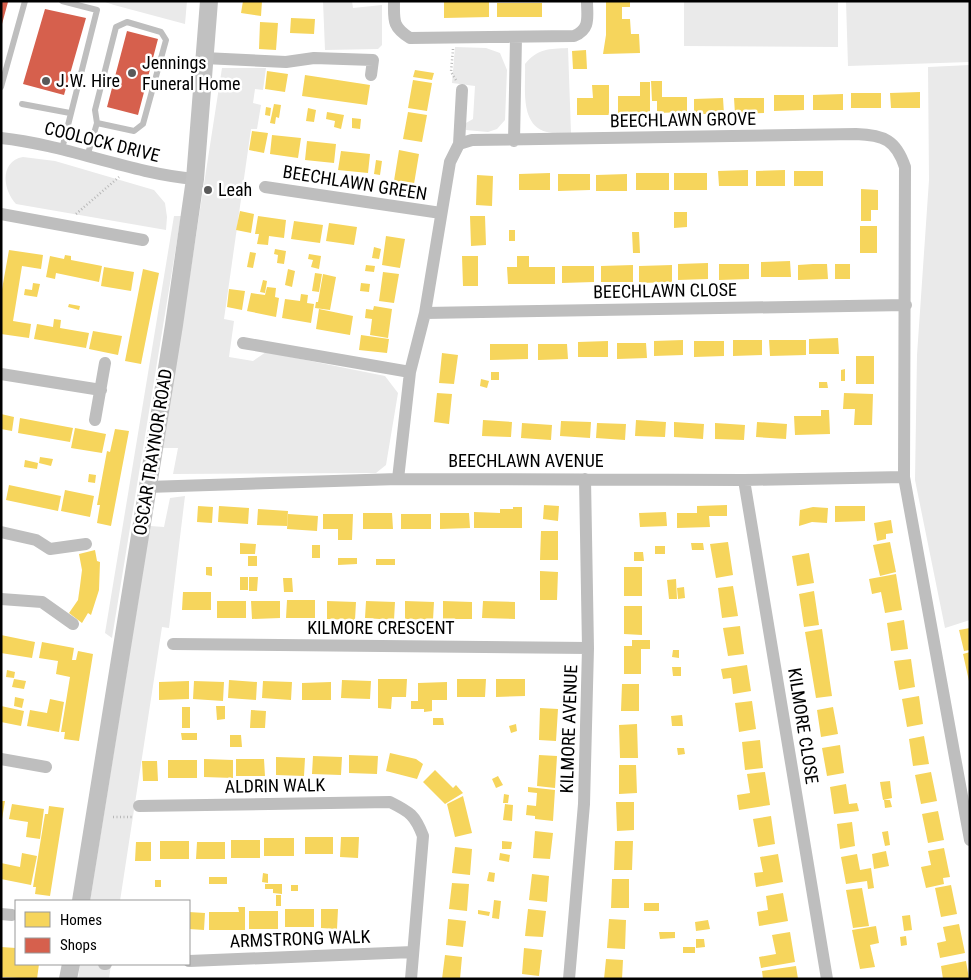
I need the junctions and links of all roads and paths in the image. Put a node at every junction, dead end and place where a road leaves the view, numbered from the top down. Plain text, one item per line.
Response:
1 (25, 1) edge
2 (62, 1) edge
3 (209, 1) edge
4 (394, 1) edge
5 (587, 1) edge
6 (516, 37) junction
7 (454, 38) junction
8 (204, 58) junction
9 (371, 75) dead end
10 (1, 87) edge
11 (462, 90) joint
12 (22, 104) dead end
13 (70, 113) junction
14 (97, 123) junction
15 (1, 138) edge
16 (514, 141) junction
17 (459, 144) junction
18 (62, 149) junction
19 (88, 157) junction
20 (122, 166) junction
21 (195, 179) junction
22 (265, 187) dead end
23 (441, 213) junction
24 (1, 214) edge
25 (69, 226) junction
26 (143, 240) dead end
27 (906, 304) junction
28 (425, 313) junction
29 (243, 343) dead end
30 (105, 364) dead end
31 (410, 372) junction
32 (1, 374) edge
33 (101, 390) junction
34 (95, 420) dead end
35 (904, 476) junction
36 (398, 479) junction
37 (585, 479) junction
38 (744, 480) junction
39 (147, 487) junction
40 (1, 532) edge
41 (86, 544) dead end
42 (1, 599) edge
43 (73, 624) dead end
44 (173, 644) dead end
45 (588, 648) junction
46 (1, 760) edge
47 (46, 767) dead end
48 (139, 806) dead end
49 (970, 840) edge
50 (81, 900) edge
51 (413, 952) junction
52 (190, 961) edge
53 (71, 965) edge
54 (68, 979) edge
55 (411, 979) edge
56 (569, 979) edge
57 (827, 979) edge

1 - 10 lane
2 - 13 lane
3 - 8 main road, OSCAR TRAYNOR ROAD
4 - 7 street
5 - 6 street
6 - 7 street
6 - 16 street
7 - 11 path
8 - 9 street
8 - 21 main road, OSCAR TRAYNOR ROAD
11 - 17 street, BEECHLAWN GREEN
12 - 13 lane
13 - 18 lane
14 - 14 lane
14 - 19 lane
15 - 18 street, COOLOCK DRIVE
16 - 17 street, BEECHLAWN GROVE
16 - 27 street, BEECHLAWN GROVE
17 - 23 street, BEECHLAWN GREEN
18 - 19 street, COOLOCK DRIVE
19 - 20 street, COOLOCK DRIVE
20 - 21 street, COOLOCK DRIVE
20 - 25 path
21 - 39 main road, OSCAR TRAYNOR ROAD
22 - 23 street, BEECHLAWN GREEN
23 - 28 street, BEECHLAWN GREEN
24 - 25 street
25 - 26 street
27 - 28 street, BEECHLAWN CLOSE
27 - 35 street
28 - 31 street, BEECHLAWN GREEN
29 - 31 street
30 - 33 street
31 - 36 street, BEECHLAWN GREEN
32 - 33 street
33 - 34 street
35 - 38 street, BEECHLAWN AVENUE
35 - 49 street
36 - 37 street, BEECHLAWN AVENUE
36 - 39 street, BEECHLAWN AVENUE
37 - 38 street, BEECHLAWN AVENUE
37 - 45 street, KILMORE AVENUE
38 - 57 street, KILMORE CLOSE
39 - 50 main road, OSCAR TRAYNOR ROAD
40 - 41 street
42 - 43 street
44 - 45 street, KILMORE CRESCENT
45 - 56 street, KILMORE AVENUE
46 - 47 street
48 - 51 street, ALDRIN WALK
51 - 52 street, ARMSTRONG WALK
51 - 55 street
53 - 54 main road

